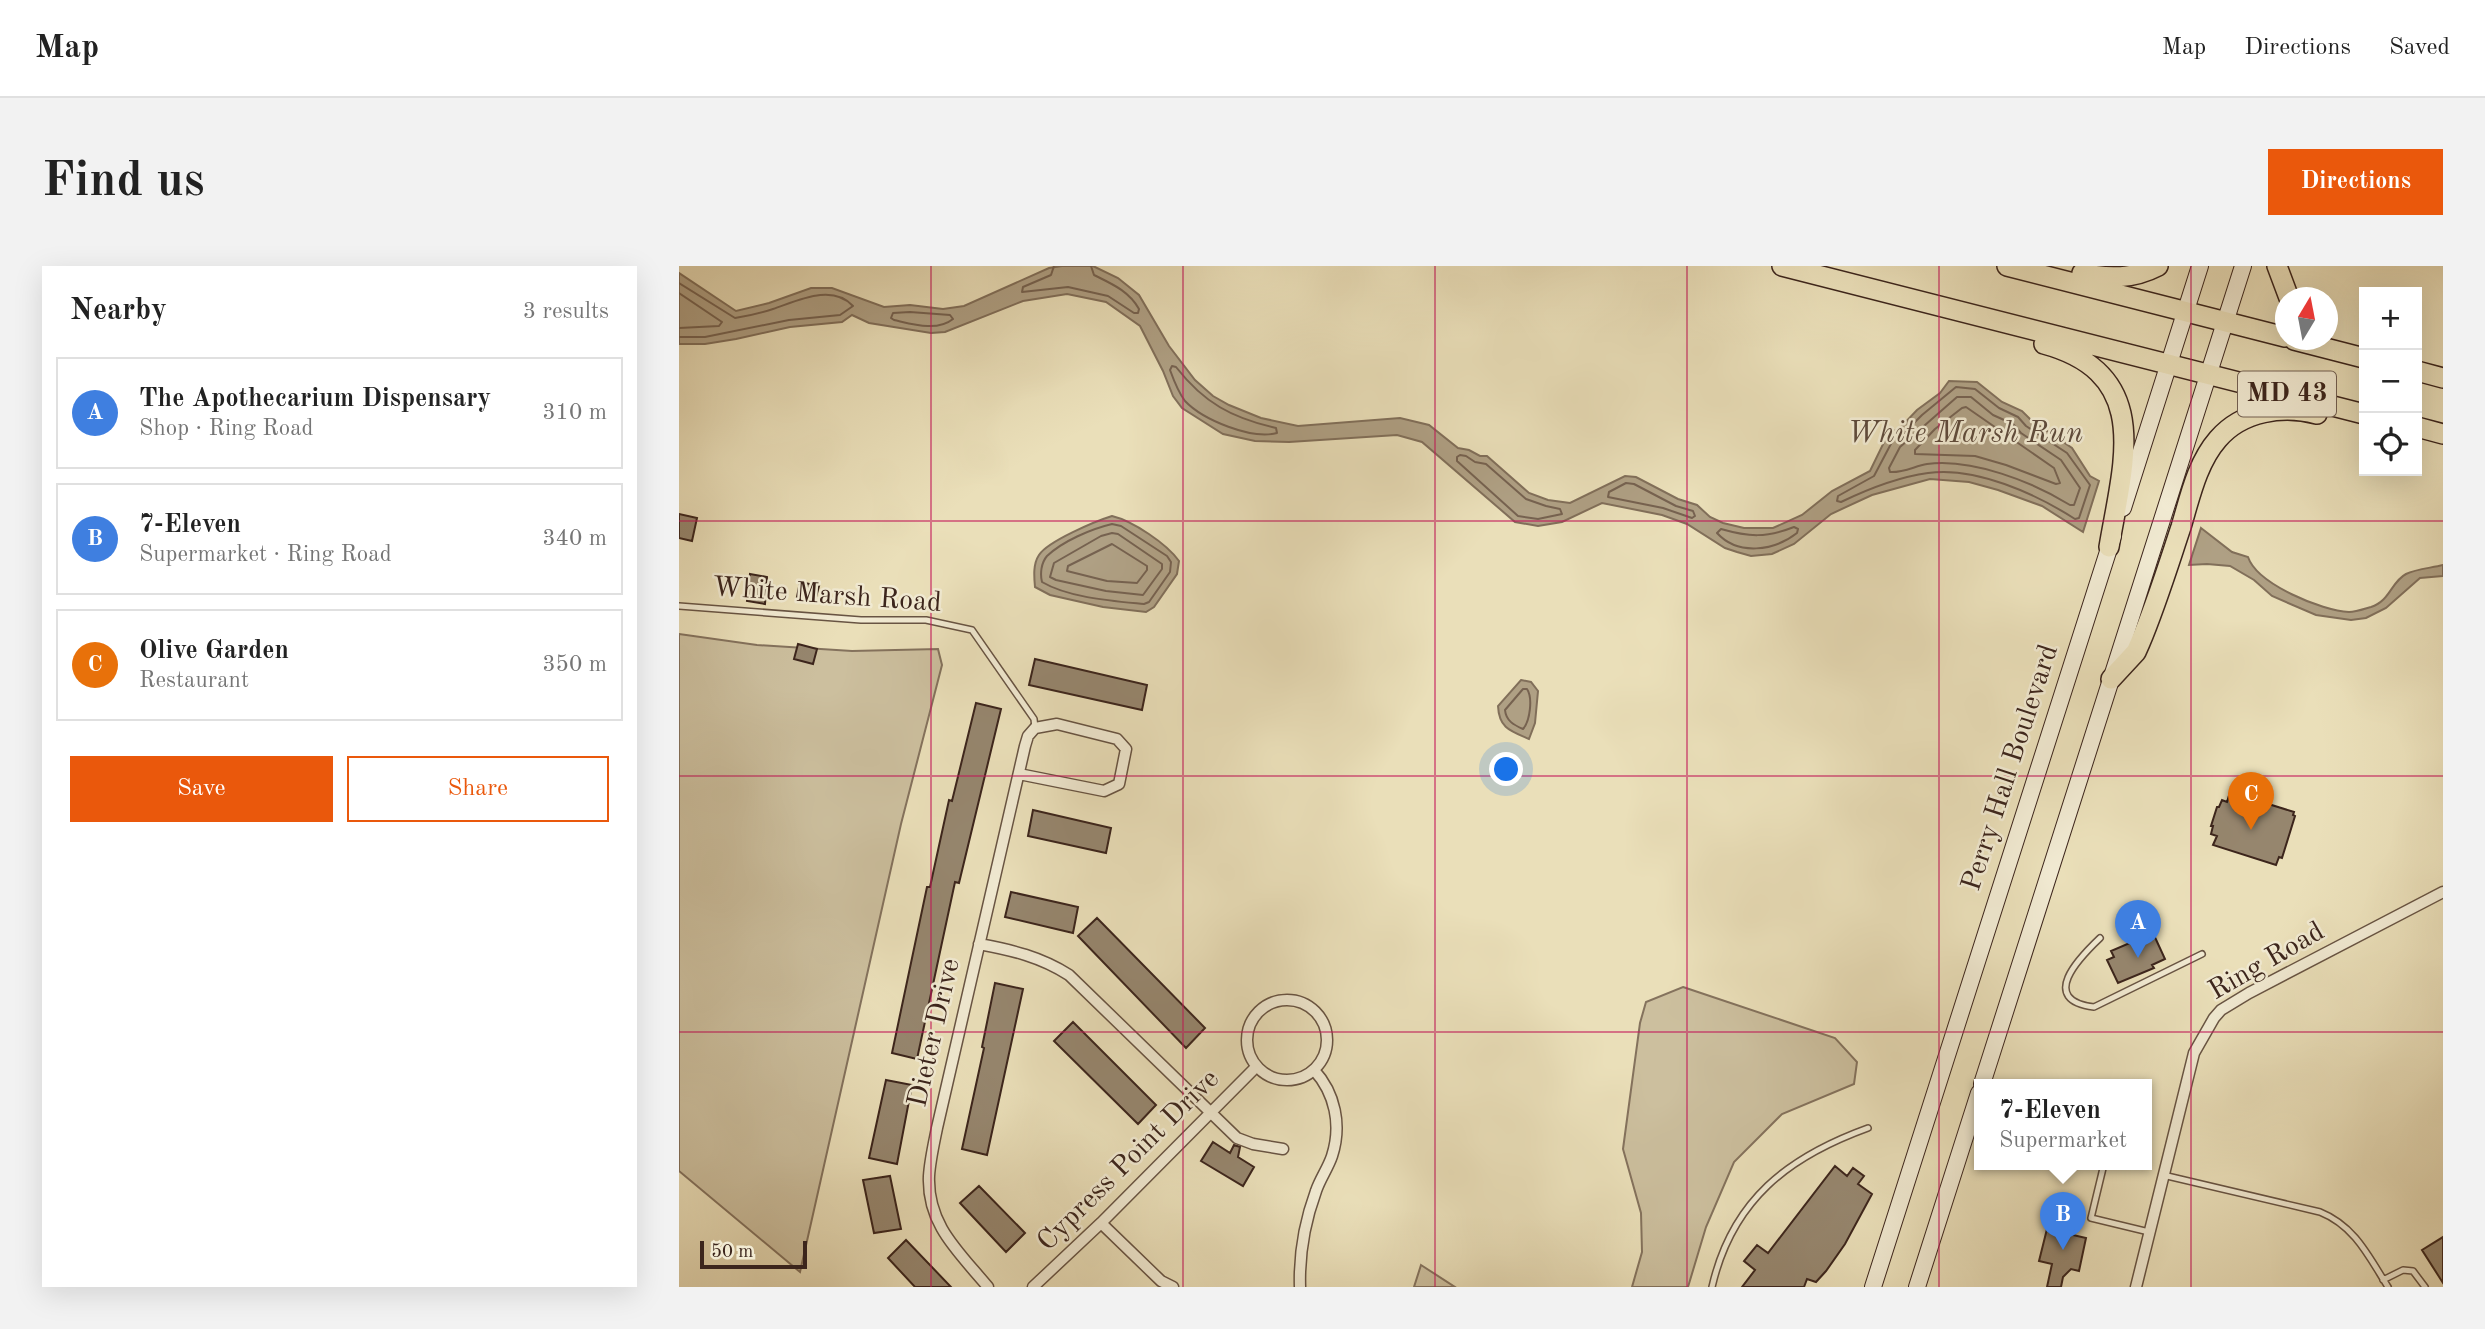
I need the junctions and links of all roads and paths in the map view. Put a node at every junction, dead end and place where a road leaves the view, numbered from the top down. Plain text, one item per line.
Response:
1 (1763, 266) edge
2 (1782, 266) edge
3 (2007, 266) edge
4 (2054, 266) edge
5 (2158, 266) edge
6 (2200, 266) edge
7 (2243, 266) edge
8 (2277, 266) edge
9 (2285, 287) edge
10 (2185, 312) junction
11 (2225, 322) junction
12 (2275, 334) edge
13 (2338, 338) edge
14 (2359, 344) edge
15 (2333, 350) edge
16 (2359, 357) edge
17 (2169, 363) junction
18 (2422, 363) edge
19 (2422, 372) edge
20 (2209, 374) junction
21 (2440, 377) edge
22 (2360, 413) edge
23 (2359, 425) edge
24 (2422, 428) edge
25 (2443, 434) edge
26 (2422, 440) edge
27 (2443, 445) edge
28 (2109, 547) junction
29 (679, 606) edge
30 (2111, 679) junction
31 (1035, 728) junction
32 (1019, 774) junction
33 (2443, 892) edge
34 (2100, 938) dead end
35 (979, 944) junction
36 (2202, 954) dead end
37 (1256, 1067) junction
38 (1314, 1070) junction
39 (1984, 1079) edge
40 (1974, 1109) edge
41 (1210, 1112) junction
42 (1868, 1128) dead end
43 (1283, 1149) dead end
44 (2103, 1170) edge
45 (2163, 1175) junction
46 (1101, 1223) junction
47 (2149, 1232) junction
48 (2383, 1280) junction
49 (988, 1287) edge
50 (1033, 1287) edge
51 (1174, 1287) edge
52 (1300, 1287) edge
53 (1712, 1287) edge
54 (1873, 1287) edge
55 (1917, 1287) edge
56 (2136, 1287) edge
57 (2388, 1287) edge
58 (2425, 1287) edge

1 - 28 highway
2 - 17 highway, MD 43
3 - 10 highway, MD 43
4 - 5 highway
6 - 10 main road, Perry Hall Boulevard
7 - 11 main road
8 - 9 highway
10 - 11 highway, MD 43
10 - 17 main road, Perry Hall Boulevard
11 - 12 highway, MD 43
11 - 20 main road
13 - 14 highway
15 - 16 highway, MD 43
17 - 20 highway, MD 43
17 - 28 main road, Perry Hall Boulevard
18 - 21 highway
19 - 21 highway
20 - 22 highway, MD 43
20 - 30 main road
23 - 30 highway
24 - 25 highway
26 - 27 highway
28 - 54 main road, Perry Hall Boulevard
29 - 31 lane, White Marsh Road
30 - 39 main road
31 - 32 street, Dieter Drive
31 - 32 street
32 - 35 street, Dieter Drive
33 - 45 street, Ring Road
34 - 36 lane
35 - 41 street
35 - 49 street, Dieter Drive
37 - 38 street
37 - 38 street
37 - 41 street, Cypress Point Drive
38 - 52 street
40 - 55 main road
41 - 43 street
41 - 46 street, Cypress Point Drive
42 - 53 lane
44 - 47 lane
45 - 47 street, Ring Road
45 - 48 lane
46 - 50 street, Cypress Point Drive
46 - 51 street
47 - 56 street, Ring Road
48 - 57 lane
48 - 58 lane

